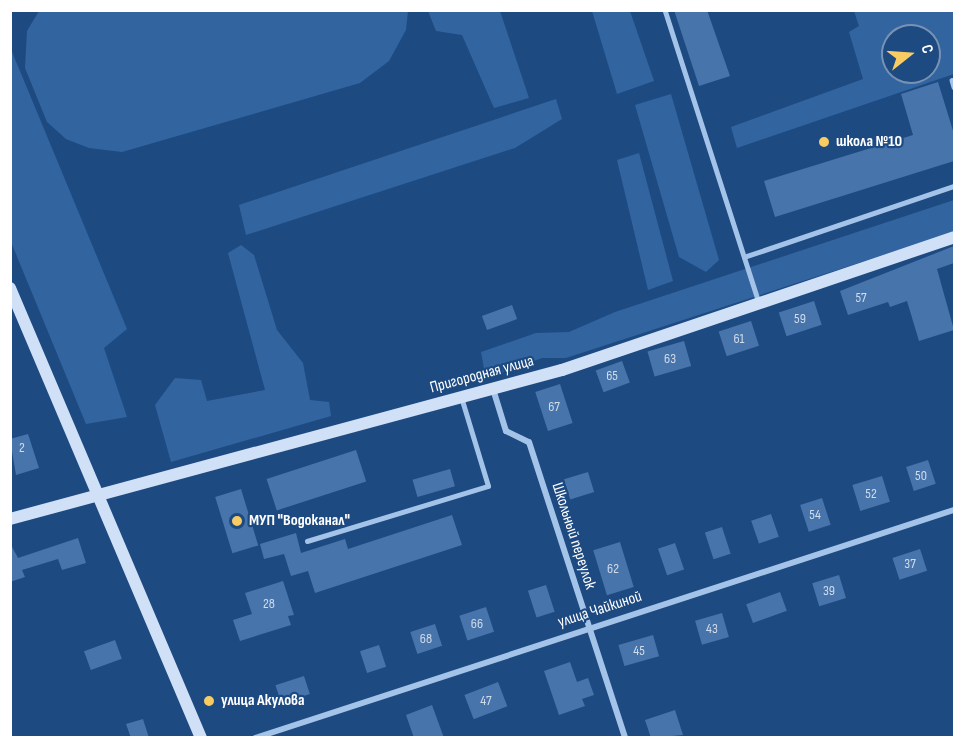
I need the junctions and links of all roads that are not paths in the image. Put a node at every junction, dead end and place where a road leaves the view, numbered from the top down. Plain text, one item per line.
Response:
1 (665, 10) edge
2 (952, 80) dead end
3 (954, 87) edge
4 (954, 186) edge
5 (954, 237) edge
6 (744, 256) junction
7 (11, 288) edge
8 (760, 303) junction
9 (493, 389) junction
10 (461, 398) junction
11 (96, 496) junction
12 (954, 510) edge
13 (10, 519) edge
14 (307, 541) dead end
15 (589, 628) junction
16 (201, 738) edge
17 (255, 738) edge
18 (625, 738) edge

1 - 6 lane
2 - 3 lane
4 - 6 lane
5 - 8 street, Пригородная улица
6 - 8 lane
7 - 11 street
8 - 9 street, Пригородная улица
9 - 10 street, Пригородная улица
9 - 15 street, Школьный переулок
10 - 11 street, Пригородная улица
10 - 14 lane
11 - 13 street, Пригородная улица
11 - 16 street
12 - 15 street, улица Чайкиной
15 - 17 street, улица Чайкиной
15 - 18 street, Школьный переулок

